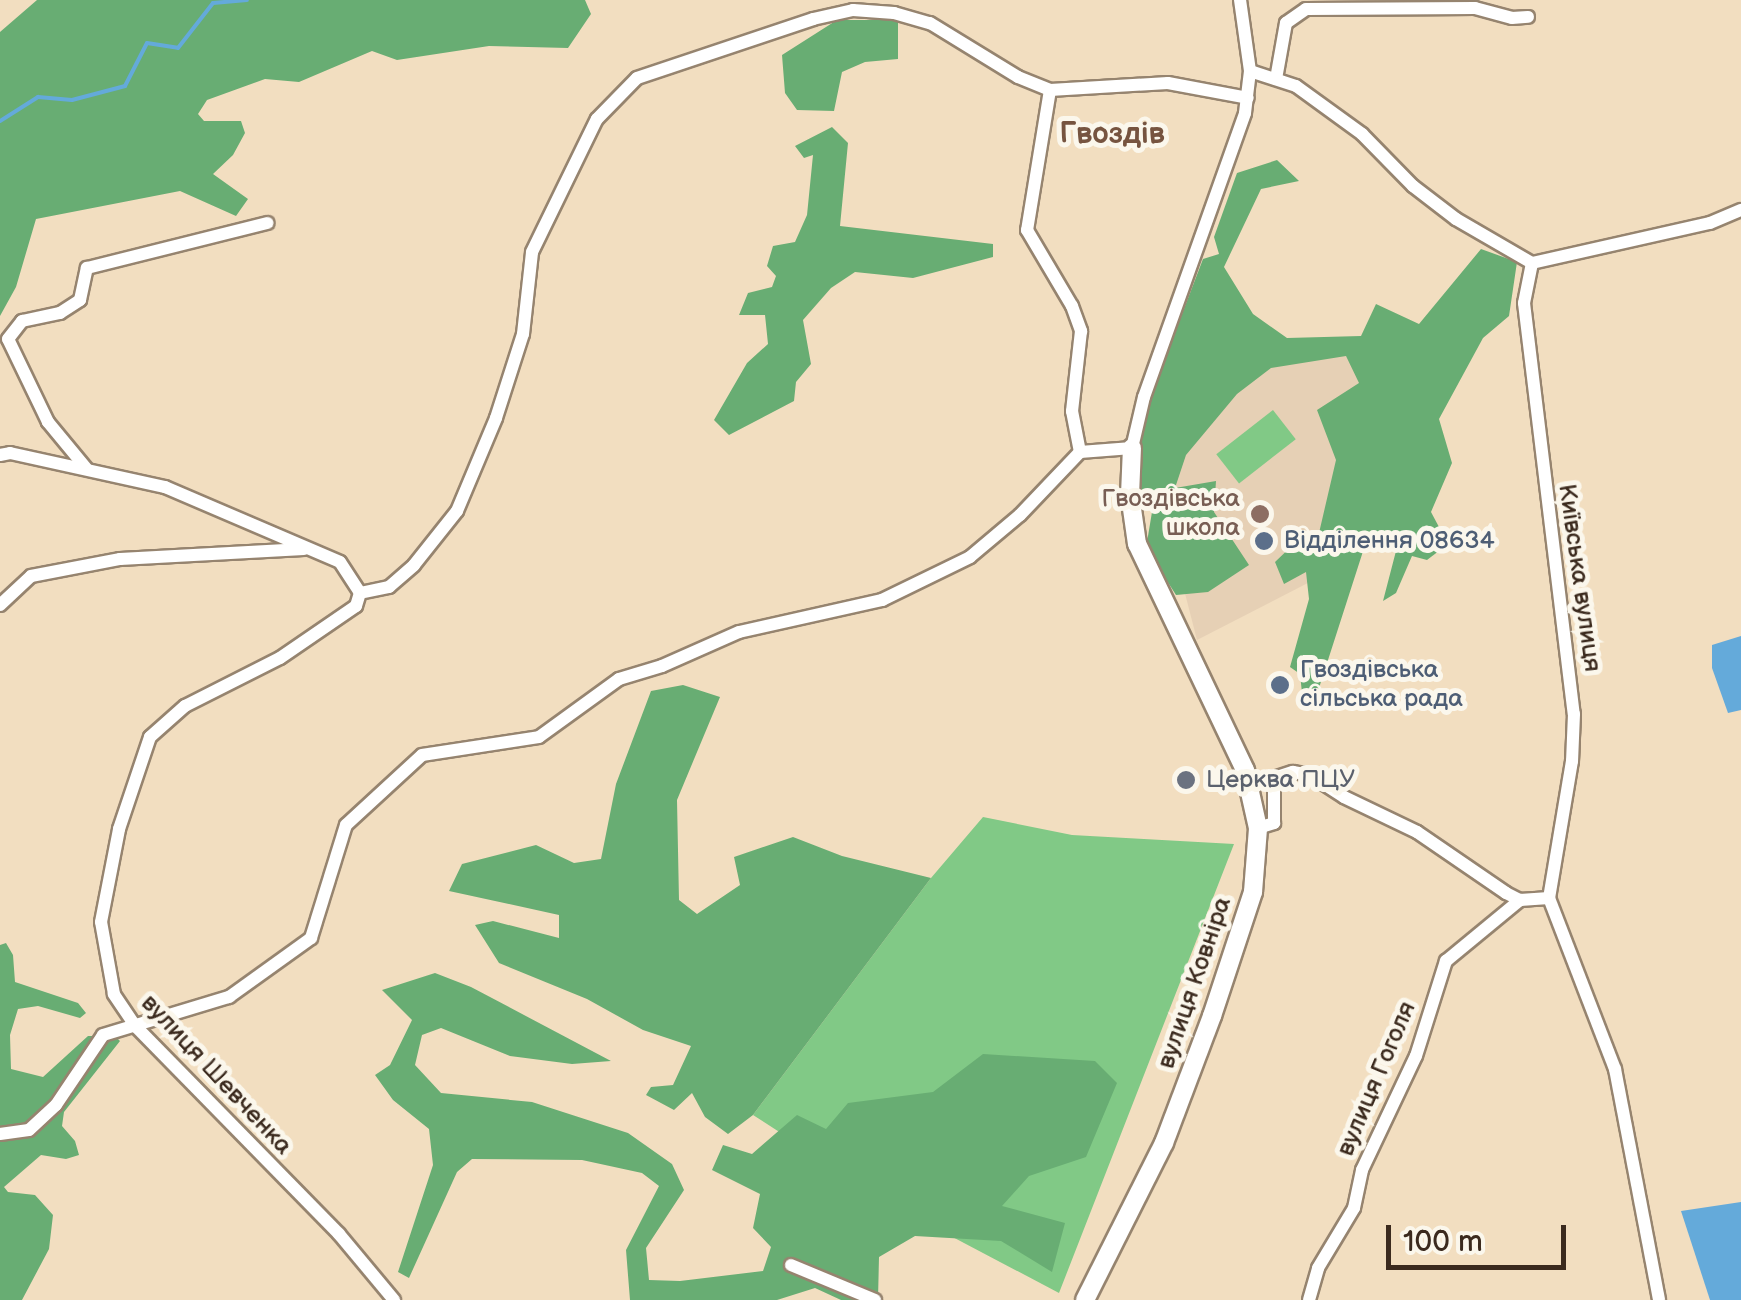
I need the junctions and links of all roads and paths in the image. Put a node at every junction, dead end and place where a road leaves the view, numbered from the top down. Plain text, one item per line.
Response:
1 (1240, 0) edge
2 (1528, 17) dead end
3 (1250, 72) junction
4 (1276, 79) junction
5 (1050, 90) junction
6 (1248, 98) junction
7 (1741, 210) edge
8 (268, 223) dead end
9 (1532, 262) junction
10 (4, 335) edge
11 (1132, 448) junction
12 (1080, 452) junction
13 (0, 455) edge
14 (86, 468) junction
15 (311, 549) junction
16 (360, 592) junction
17 (0, 605) edge
18 (1258, 828) junction
19 (1550, 898) junction
20 (1520, 900) junction
21 (136, 1027) junction
22 (0, 1134) edge
23 (792, 1265) dead end
24 (394, 1300) edge
25 (874, 1300) edge
26 (1085, 1300) edge
27 (1309, 1300) edge
28 (1659, 1300) edge

1 - 3 street
2 - 4 street
3 - 4 street
3 - 6 street
4 - 9 street
5 - 6 street, вулиця Шевченка
5 - 12 street
5 - 16 street, вулиця Шевченка
6 - 11 street
7 - 9 street
8 - 10 street
9 - 19 street, Київська вулиця
10 - 14 street
11 - 12 street
11 - 18 street, вулиця Ковніра
12 - 21 street
13 - 14 street
14 - 15 street
15 - 16 street
15 - 17 street
16 - 21 street, вулиця Шевченка
18 - 20 street
18 - 26 street, вулиця Ковніра
19 - 20 street
19 - 28 street
20 - 27 street, вулиця Гоголя
21 - 22 street
21 - 24 street, вулиця Шевченка
23 - 25 street

